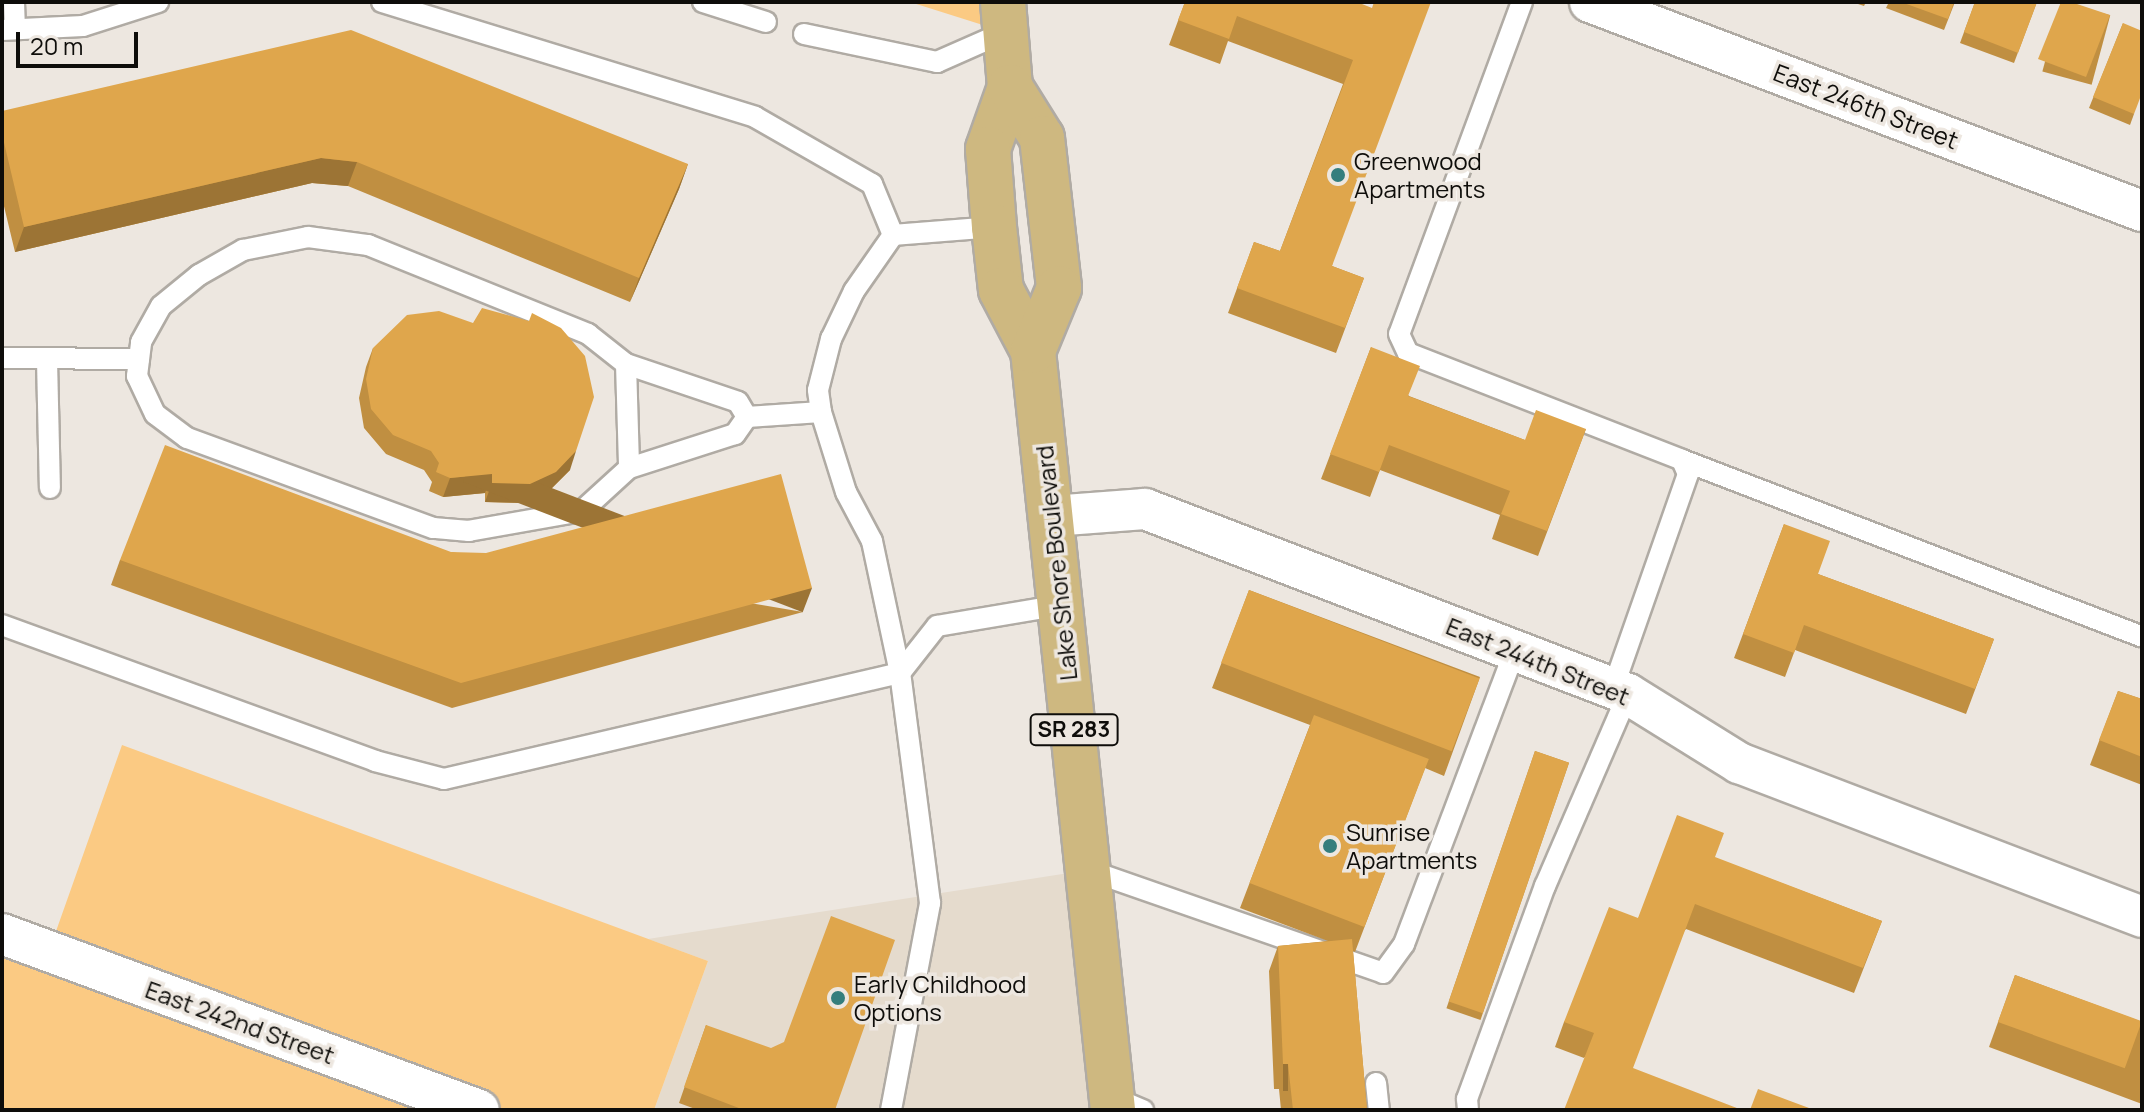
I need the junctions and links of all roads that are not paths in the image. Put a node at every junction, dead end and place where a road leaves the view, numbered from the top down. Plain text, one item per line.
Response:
1 (14, 2) edge
2 (158, 2) edge
3 (382, 2) edge
4 (703, 2) edge
5 (1522, 2) edge
6 (1590, 2) edge
7 (1004, 17) edge
8 (766, 22) dead end
9 (8, 29) edge
10 (804, 34) dead end
11 (1010, 87) junction
12 (2142, 211) edge
13 (994, 227) junction
14 (893, 235) junction
15 (1033, 351) junction
16 (2, 358) edge
17 (139, 359) junction
18 (47, 360) junction
19 (626, 364) junction
20 (821, 412) junction
21 (747, 417) junction
22 (1682, 460) junction
23 (629, 468) junction
24 (50, 488) dead end
25 (1052, 516) junction
26 (1061, 605) junction
27 (2, 625) edge
28 (2142, 637) edge
29 (1515, 651) junction
30 (900, 673) junction
31 (1620, 691) junction
32 (1088, 870) junction
33 (2142, 917) edge
34 (2, 934) edge
35 (1376, 1083) dead end
36 (1123, 1106) edge
37 (479, 1110) edge
38 (891, 1110) edge
39 (1379, 1110) edge
40 (1468, 1110) edge

1 - 9 lane
2 - 9 lane
3 - 14 lane
4 - 8 lane
5 - 22 lane
6 - 12 street, East 246th Street
7 - 10 lane
7 - 11 main road, Lake Shore Boulevard / SR 283
11 - 13 main road, Lake Shore Boulevard / SR 283
11 - 15 main road, Lake Shore Boulevard / SR 283
13 - 14 lane
13 - 15 main road, Lake Shore Boulevard / SR 283
14 - 20 lane
15 - 25 main road, Lake Shore Boulevard / SR 283
16 - 18 lane
17 - 18 lane
17 - 19 lane
17 - 23 lane
18 - 24 lane
19 - 21 lane
19 - 23 lane
20 - 21 lane
20 - 30 lane
21 - 23 lane
22 - 28 lane
22 - 31 lane
25 - 26 main road, Lake Shore Boulevard / SR 283
25 - 29 street, East 244th Street
26 - 30 lane
26 - 32 main road, Lake Shore Boulevard / SR 283
27 - 30 lane
29 - 31 street, East 244th Street
29 - 32 lane
30 - 38 lane
31 - 33 street, East 244th Street
31 - 40 lane
32 - 36 main road, Lake Shore Boulevard / SR 283
34 - 37 street, East 242nd Street
35 - 39 lane

